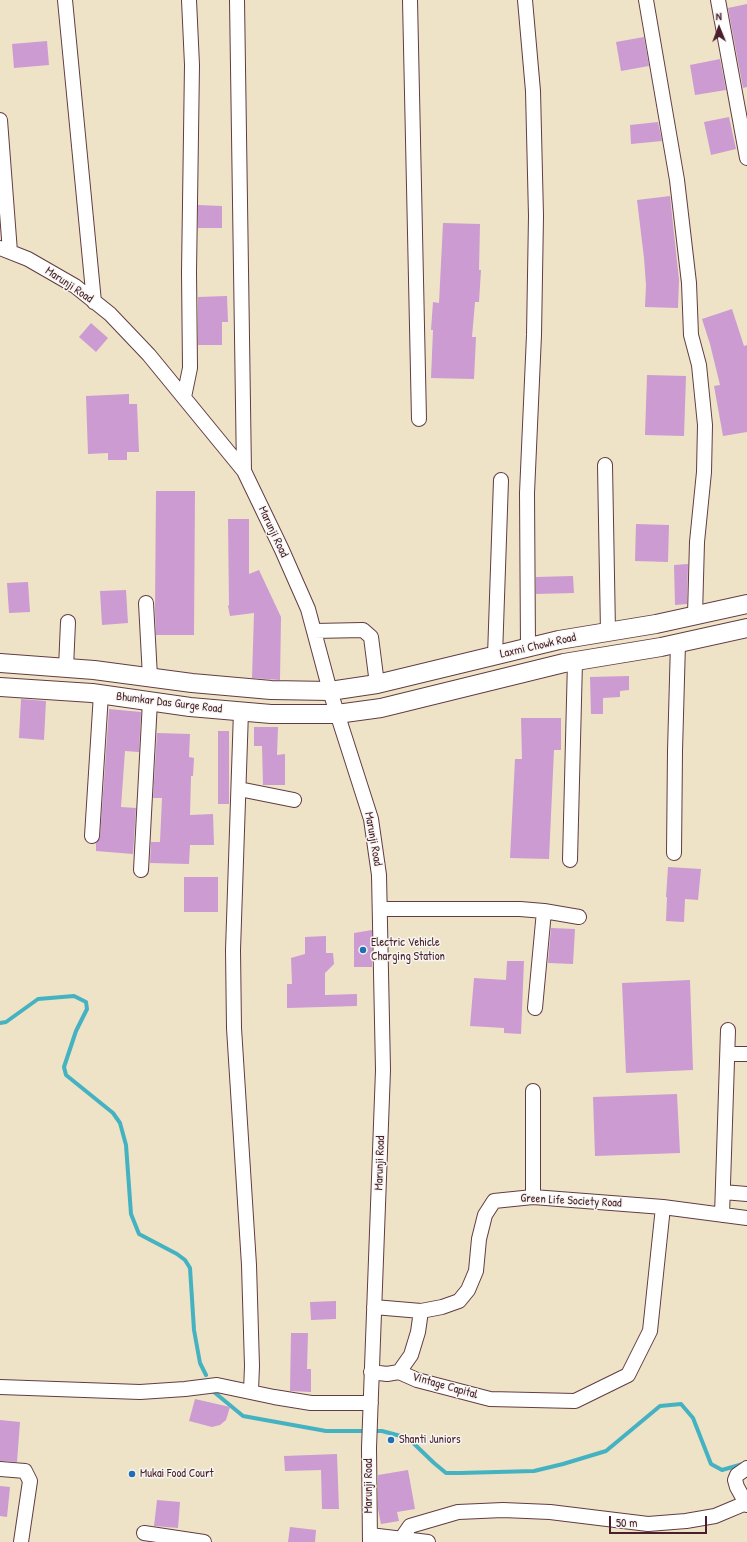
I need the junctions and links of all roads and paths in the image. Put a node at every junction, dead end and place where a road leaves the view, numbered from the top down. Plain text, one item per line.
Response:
1 (65, 0) edge
2 (189, 0) edge
3 (237, 0) edge
4 (410, 0) edge
5 (525, 0) edge
6 (646, 0) edge
7 (718, 0) edge
8 (0, 120) edge
9 (747, 158) edge
10 (5, 250) edge
11 (94, 302) junction
12 (184, 397) junction
13 (420, 420) dead end
14 (605, 465) dead end
15 (244, 472) junction
16 (501, 480) dead end
17 (146, 603) dead end
18 (747, 604) edge
19 (700, 614) junction
20 (68, 622) dead end
21 (747, 628) edge
22 (314, 631) junction
23 (608, 632) junction
24 (706, 637) junction
25 (678, 643) junction
26 (528, 648) junction
27 (495, 656) junction
28 (575, 661) junction
29 (0, 663) edge
30 (66, 668) junction
31 (102, 671) junction
32 (150, 677) junction
33 (377, 684) junction
34 (0, 687) edge
35 (330, 691) junction
36 (101, 694) junction
37 (150, 701) junction
38 (241, 711) junction
39 (337, 714) junction
40 (239, 789) junction
41 (294, 800) dead end
42 (92, 836) dead end
43 (674, 853) dead end
44 (570, 860) dead end
45 (141, 870) dead end
46 (380, 909) junction
47 (544, 911) junction
48 (579, 918) dead end
49 (535, 1008) dead end
50 (728, 1030) dead end
51 (728, 1054) junction
52 (747, 1054) edge
53 (533, 1091) dead end
54 (723, 1192) junction
55 (747, 1194) edge
56 (533, 1197) junction
57 (663, 1207) junction
58 (722, 1215) junction
59 (747, 1218) edge
60 (374, 1307) junction
61 (421, 1311) junction
62 (371, 1372) junction
63 (399, 1372) junction
64 (0, 1387) edge
65 (251, 1391) junction
66 (371, 1403) junction
67 (747, 1468) edge
68 (0, 1469) edge
69 (746, 1504) edge
70 (144, 1533) dead end
71 (370, 1538) edge
72 (401, 1539) junction
73 (21, 1542) edge
74 (204, 1542) edge
75 (428, 1542) edge

1 - 11 street
2 - 12 street
3 - 15 street
4 - 13 street
5 - 26 street
6 - 19 street
7 - 9 street
8 - 10 street
10 - 11 street, Marunji Road
11 - 12 street, Marunji Road
12 - 15 street, Marunji Road
14 - 23 street
15 - 22 street, Marunji Road
16 - 27 street
17 - 32 street
18 - 19 main road, Laxmi Chowk Road
19 - 23 main road, Laxmi Chowk Road
19 - 24 main road
20 - 30 street
21 - 24 main road, Laxmi Chowk Road
22 - 33 street
22 - 35 street, Marunji Road
23 - 26 main road, Laxmi Chowk Road
24 - 25 main road, Laxmi Chowk Road
25 - 28 main road, Laxmi Chowk Road
25 - 43 street
26 - 27 main road, Laxmi Chowk Road
27 - 33 main road, Laxmi Chowk Road
28 - 39 main road, Laxmi Chowk Road
28 - 44 street
29 - 30 main road, Bhumkar Das Gurge Road
30 - 31 main road, Bhumkar Das Gurge Road
31 - 32 main road, Bhumkar Das Gurge Road
31 - 36 main road
32 - 35 main road, Bhumkar Das Gurge Road
33 - 35 main road, Laxmi Chowk Road
34 - 36 main road, Bhumkar Das Gurge Road
35 - 39 street, Marunji Road
36 - 37 main road, Bhumkar Das Gurge Road
36 - 42 street
37 - 38 main road, Bhumkar Das Gurge Road
37 - 45 street
38 - 39 main road, Bhumkar Das Gurge Road
38 - 40 street
39 - 46 street, Marunji Road
40 - 41 street
40 - 65 street
46 - 47 street
46 - 60 street, Marunji Road
47 - 48 street
47 - 49 street
50 - 51 street
51 - 52 street
51 - 54 street
53 - 56 street
54 - 55 street
54 - 58 street
56 - 57 street, Green Life Society Road
56 - 61 street, Green Life Society Road
57 - 58 street, Green Life Society Road
57 - 63 street, Vintage Capital
58 - 59 street, Green Life Society Road
60 - 61 street, Green Life Society Road
60 - 62 street, Marunji Road
61 - 63 street, Vintage Capital
62 - 63 street, Vintage Capital
62 - 66 street, Marunji Road
64 - 65 street
65 - 66 street
66 - 71 street, Marunji Road
67 - 69 street
68 - 73 street
69 - 72 street
70 - 74 street
71 - 72 street
72 - 75 street

